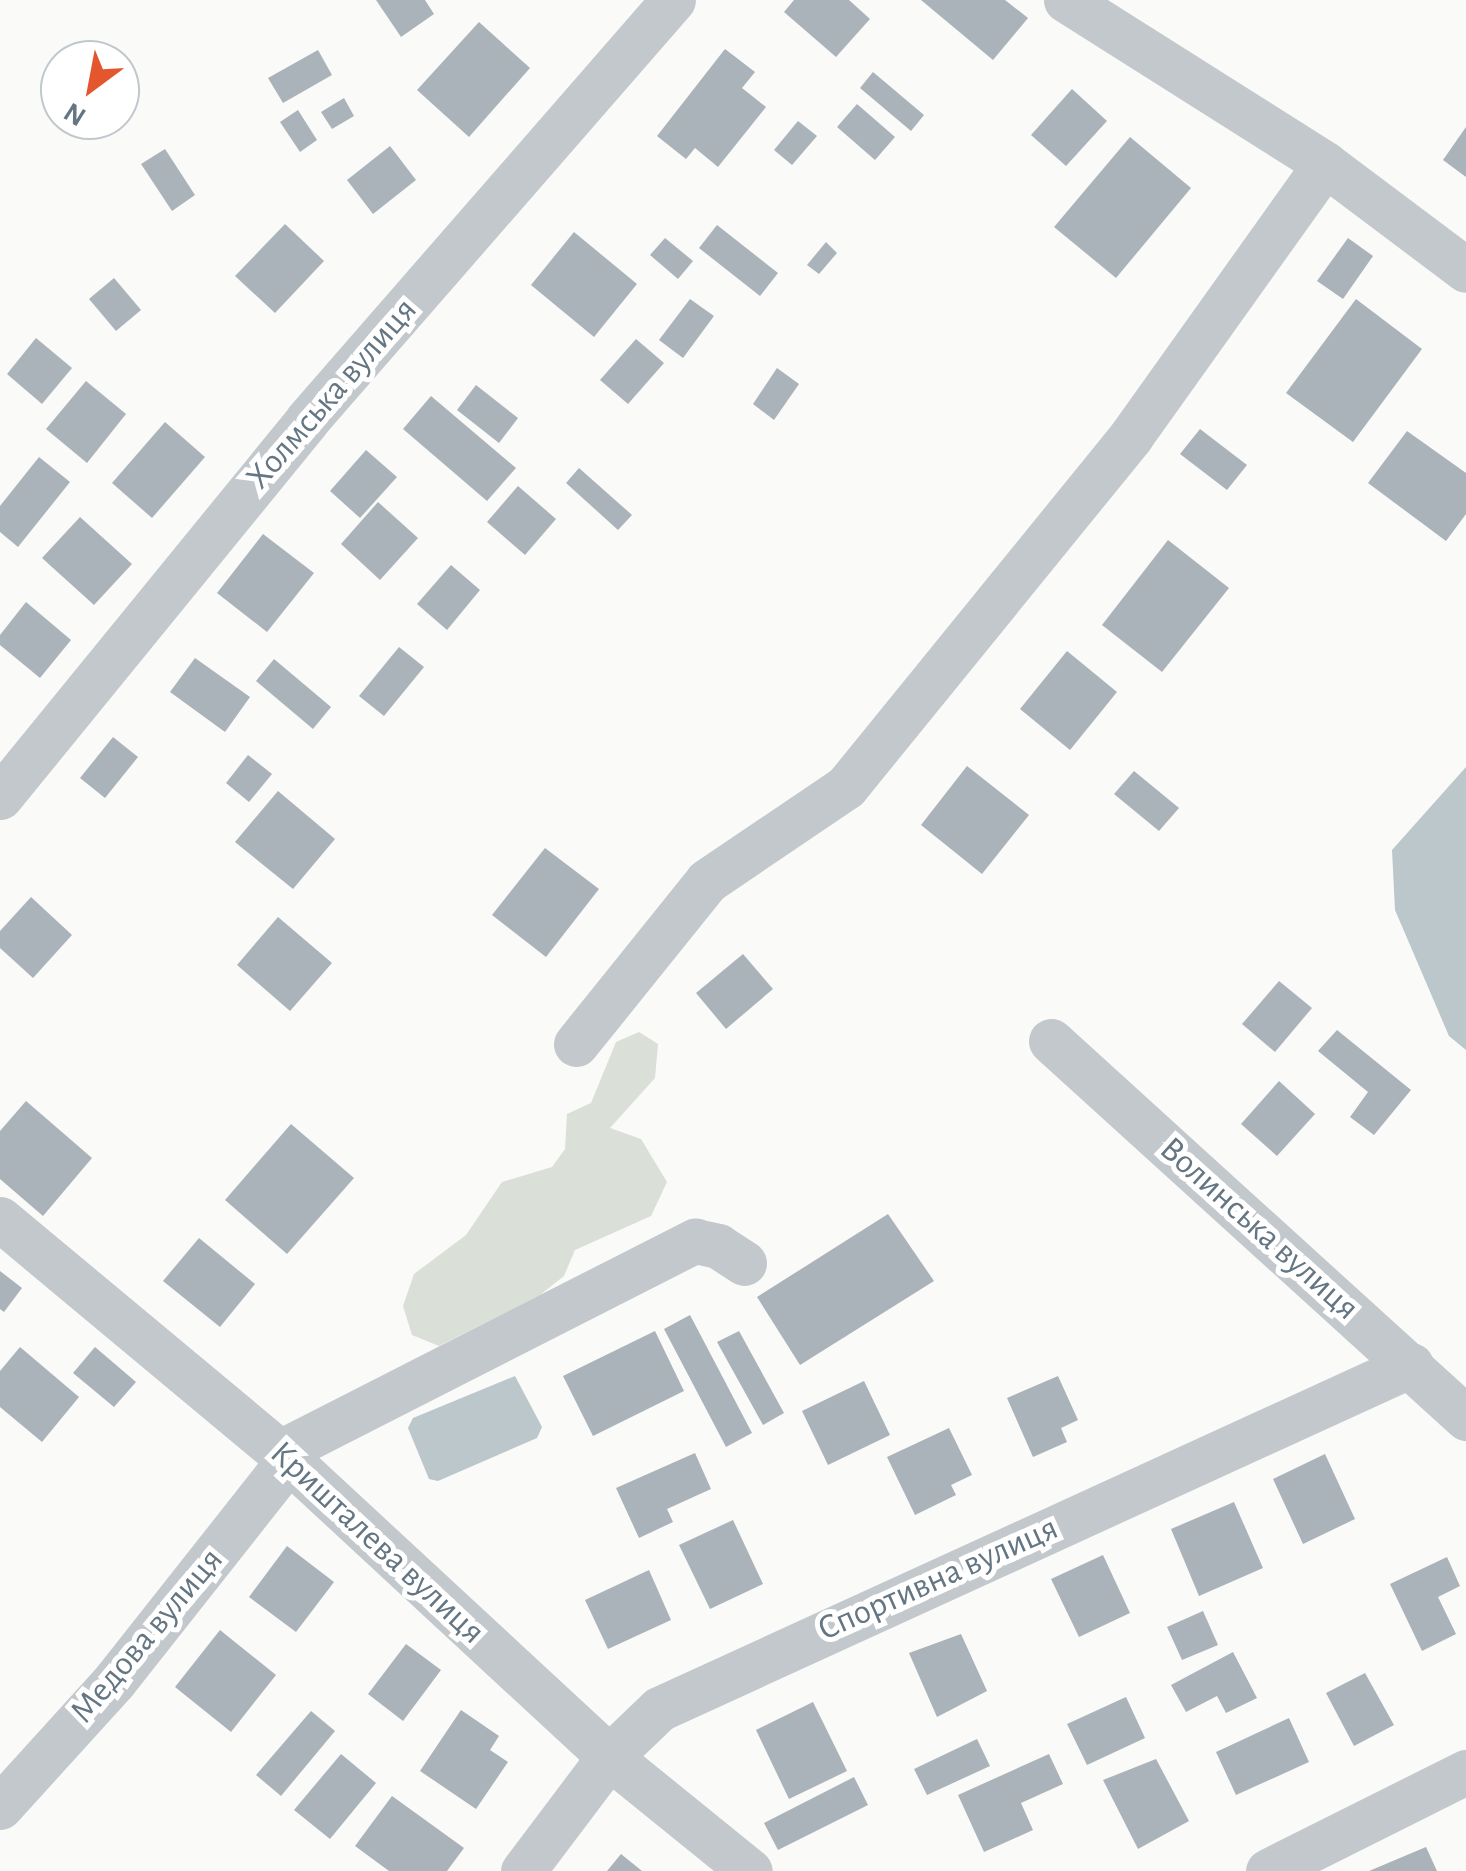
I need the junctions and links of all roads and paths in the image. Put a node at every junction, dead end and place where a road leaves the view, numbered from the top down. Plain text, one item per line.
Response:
1 (674, 0) edge
2 (1066, 0) edge
3 (1325, 164) junction
4 (1466, 270) edge
5 (0, 797) edge
6 (1051, 1041) dead end
7 (576, 1044) dead end
8 (0, 1220) edge
9 (744, 1263) dead end
10 (1411, 1365) junction
11 (1466, 1418) edge
12 (284, 1457) junction
13 (609, 1758) junction
14 (1466, 1772) edge
15 (0, 1807) edge
16 (524, 1871) edge
17 (750, 1871) edge
18 (1268, 1871) edge

1 - 5 street, Холмська вулиця
2 - 3 street
3 - 4 street
3 - 7 street
6 - 10 street, Волинська вулиця
8 - 12 street, Кришталева вулиця
9 - 12 street
10 - 11 street, Волинська вулиця
10 - 13 street, Спортивна вулиця
12 - 13 street, Кришталева вулиця
12 - 15 street, Медова вулиця
13 - 16 street, Спортивна вулиця
13 - 17 street, Кришталева вулиця
14 - 18 street

